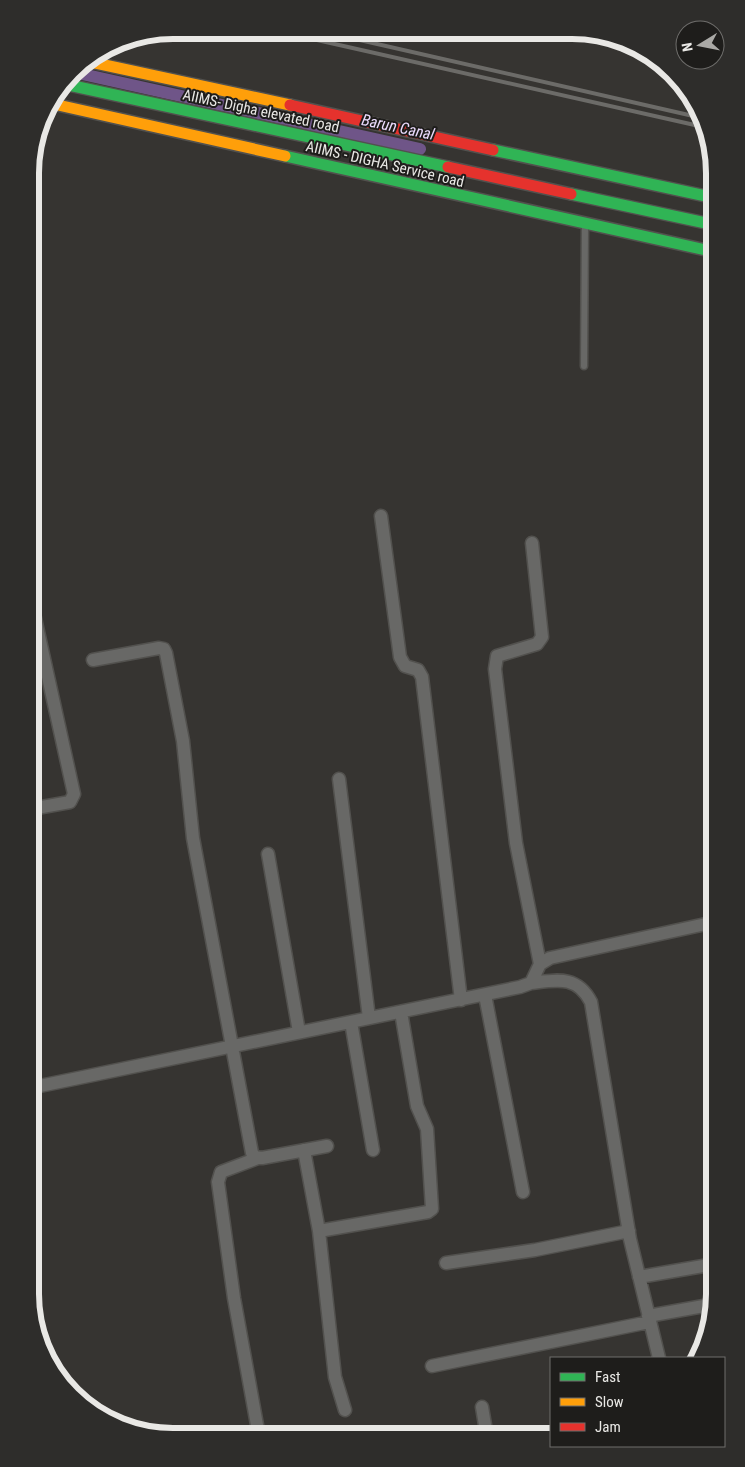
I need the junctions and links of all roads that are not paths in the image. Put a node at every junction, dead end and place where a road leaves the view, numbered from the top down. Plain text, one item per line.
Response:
1 (95, 63) edge
2 (71, 86) edge
3 (57, 105) edge
4 (706, 196) edge
5 (706, 223) edge
6 (585, 224) junction
7 (706, 250) edge
8 (584, 366) dead end
9 (382, 516) dead end
10 (532, 543) dead end
11 (39, 637) edge
12 (94, 660) dead end
13 (339, 779) dead end
14 (39, 808) edge
15 (268, 854) dead end
16 (706, 924) edge
17 (540, 964) junction
18 (530, 983) junction
19 (485, 995) junction
20 (461, 1000) junction
21 (401, 1012) junction
22 (369, 1018) junction
23 (351, 1022) junction
24 (299, 1032) junction
25 (230, 1046) junction
26 (39, 1086) edge
27 (327, 1146) dead end
28 (304, 1150) junction
29 (373, 1150) dead end
30 (258, 1158) junction
31 (523, 1192) dead end
32 (629, 1230) junction
33 (319, 1231) junction
34 (446, 1263) dead end
35 (706, 1266) edge
36 (639, 1277) junction
37 (706, 1306) edge
38 (649, 1319) junction
39 (659, 1357) edge
40 (432, 1366) dead end
41 (482, 1407) dead end
42 (345, 1410) dead end
43 (257, 1428) edge
44 (486, 1428) edge

1 - 4 main road, AIIMS- Digha elevated road
2 - 5 main road, AIIMS- Digha elevated road
3 - 6 main road, AIIMS - DIGHA Service road
6 - 7 main road, AIIMS - DIGHA Service road
6 - 8 lane
9 - 20 street
10 - 17 street
11 - 14 street
12 - 25 street
13 - 22 street
15 - 24 street
16 - 17 street
17 - 18 street
18 - 19 street
18 - 32 street
19 - 20 street
19 - 31 street
20 - 21 street
21 - 22 street
21 - 33 street
22 - 23 street
23 - 24 street
23 - 29 street
24 - 25 street
25 - 26 street
25 - 30 street
27 - 28 street
28 - 30 street
28 - 33 street
30 - 43 street
32 - 34 street
32 - 36 street
33 - 42 street
35 - 36 street
36 - 38 street
37 - 38 street
38 - 39 street
38 - 40 street
41 - 44 street

